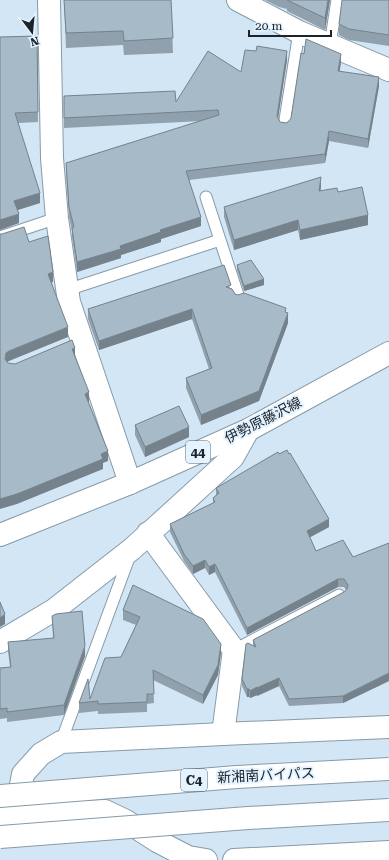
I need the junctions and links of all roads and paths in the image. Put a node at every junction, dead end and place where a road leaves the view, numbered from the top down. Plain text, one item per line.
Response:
1 (49, 0) edge
2 (238, 0) edge
3 (337, 0) edge
4 (299, 32) junction
5 (330, 45) junction
6 (389, 70) edge
7 (284, 126) edge
8 (206, 197) dead end
9 (57, 218) junction
10 (0, 237) edge
11 (220, 240) junction
12 (67, 290) junction
13 (239, 298) edge
14 (389, 353) edge
15 (248, 430) junction
16 (130, 482) junction
17 (148, 533) junction
18 (0, 535) edge
19 (132, 549) junction
20 (341, 593) edge
21 (0, 642) edge
22 (234, 650) junction
23 (389, 727) edge
24 (223, 734) junction
25 (61, 742) junction
26 (389, 769) edge
27 (0, 796) edge
28 (389, 810) edge
29 (2, 825) edge
30 (389, 852) edge
31 (279, 859) edge
32 (206, 860) edge
33 (234, 860) edge

1 - 9 main road
2 - 4 main road
3 - 5 lane
4 - 5 main road
4 - 7 lane
5 - 6 main road
8 - 11 lane
9 - 10 lane
9 - 12 main road
11 - 12 lane
11 - 13 lane
12 - 16 main road
14 - 15 main road, 伊勢原藤沢線 / 44
15 - 16 main road, 伊勢原藤沢線 / 44
15 - 17 main road
16 - 18 main road, 伊勢原藤沢線 / 44
17 - 19 main road
17 - 22 main road
19 - 21 main road
19 - 25 lane
20 - 22 lane
22 - 24 main road
23 - 24 main road
24 - 25 main road
25 - 29 main road
26 - 27 main road, 新湘南バイパス / C4, bridge
28 - 29 main road, bridge
29 - 32 main road
30 - 31 main road
31 - 33 main road

